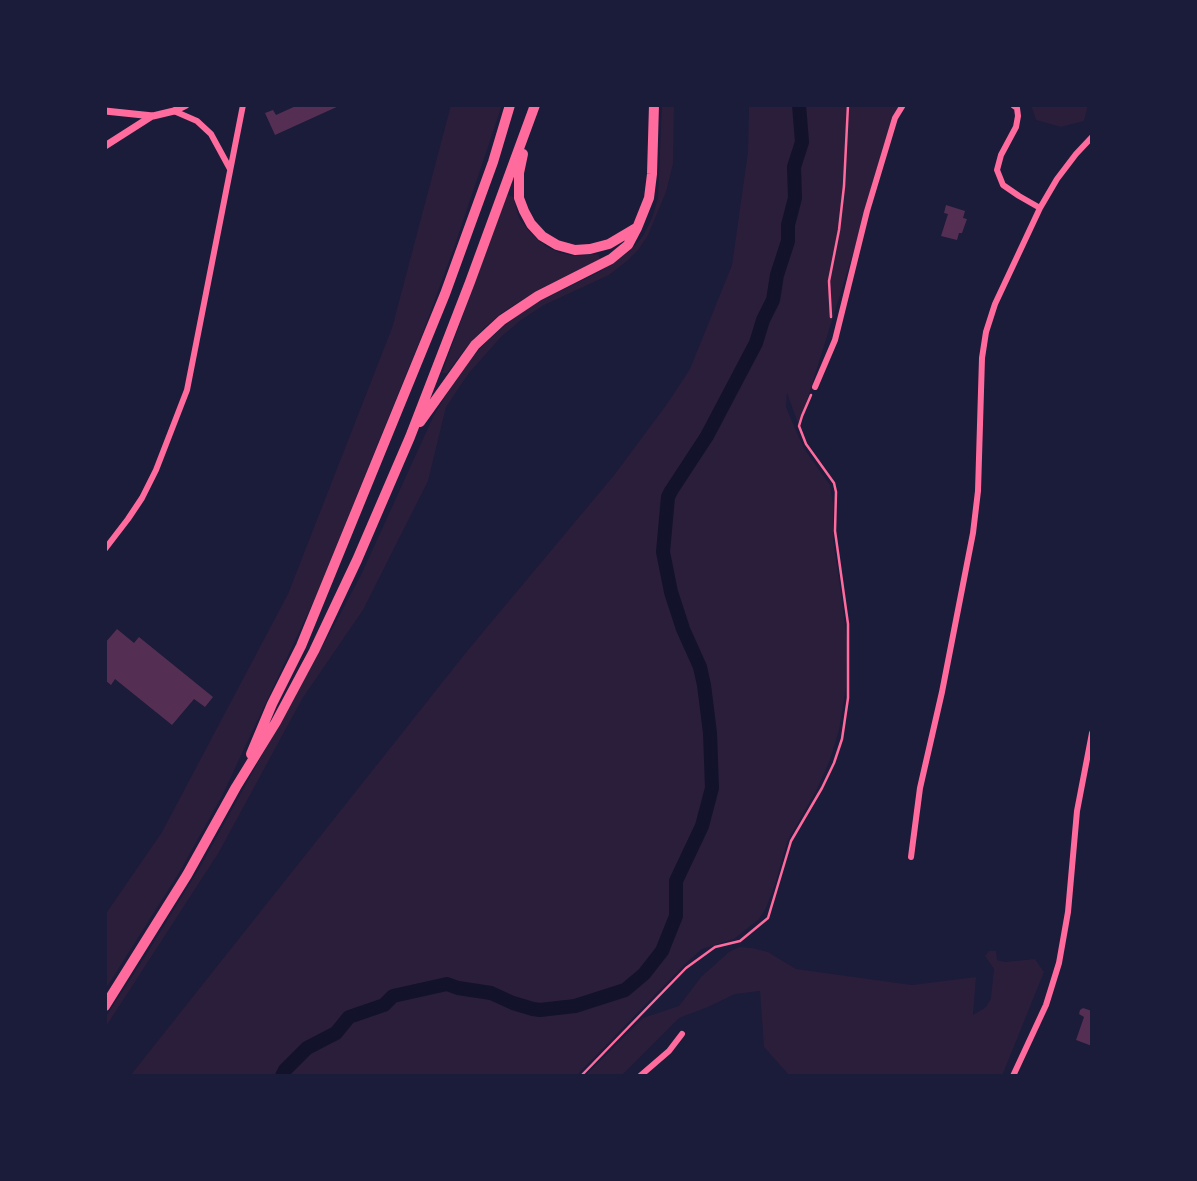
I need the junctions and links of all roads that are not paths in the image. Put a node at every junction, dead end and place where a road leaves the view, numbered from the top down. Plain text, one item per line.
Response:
1 (186, 105) edge
2 (243, 105) edge
3 (510, 105) edge
4 (535, 105) edge
5 (654, 105) edge
6 (903, 105) edge
7 (1013, 105) edge
8 (105, 111) edge
9 (174, 111) junction
10 (153, 116) junction
11 (530, 120) junction
12 (1092, 137) edge
13 (105, 146) edge
14 (230, 169) junction
15 (1041, 208) junction
16 (637, 228) junction
17 (815, 387) road end
18 (410, 437) junction
19 (105, 550) edge
20 (1092, 733) edge
21 (236, 787) junction
22 (911, 857) dead end
23 (105, 1006) edge
24 (682, 1034) dead end
25 (640, 1076) edge
26 (1013, 1076) edge

1 - 9 street
2 - 14 street
3 - 21 highway
4 - 11 highway
5 - 16 highway
6 - 17 street
7 - 15 street
8 - 10 street
9 - 10 street
9 - 14 street
10 - 13 street
11 - 16 highway
11 - 18 highway
12 - 15 street
14 - 19 street
15 - 22 street
16 - 18 highway
18 - 21 highway
20 - 26 street
21 - 23 highway
24 - 25 street

